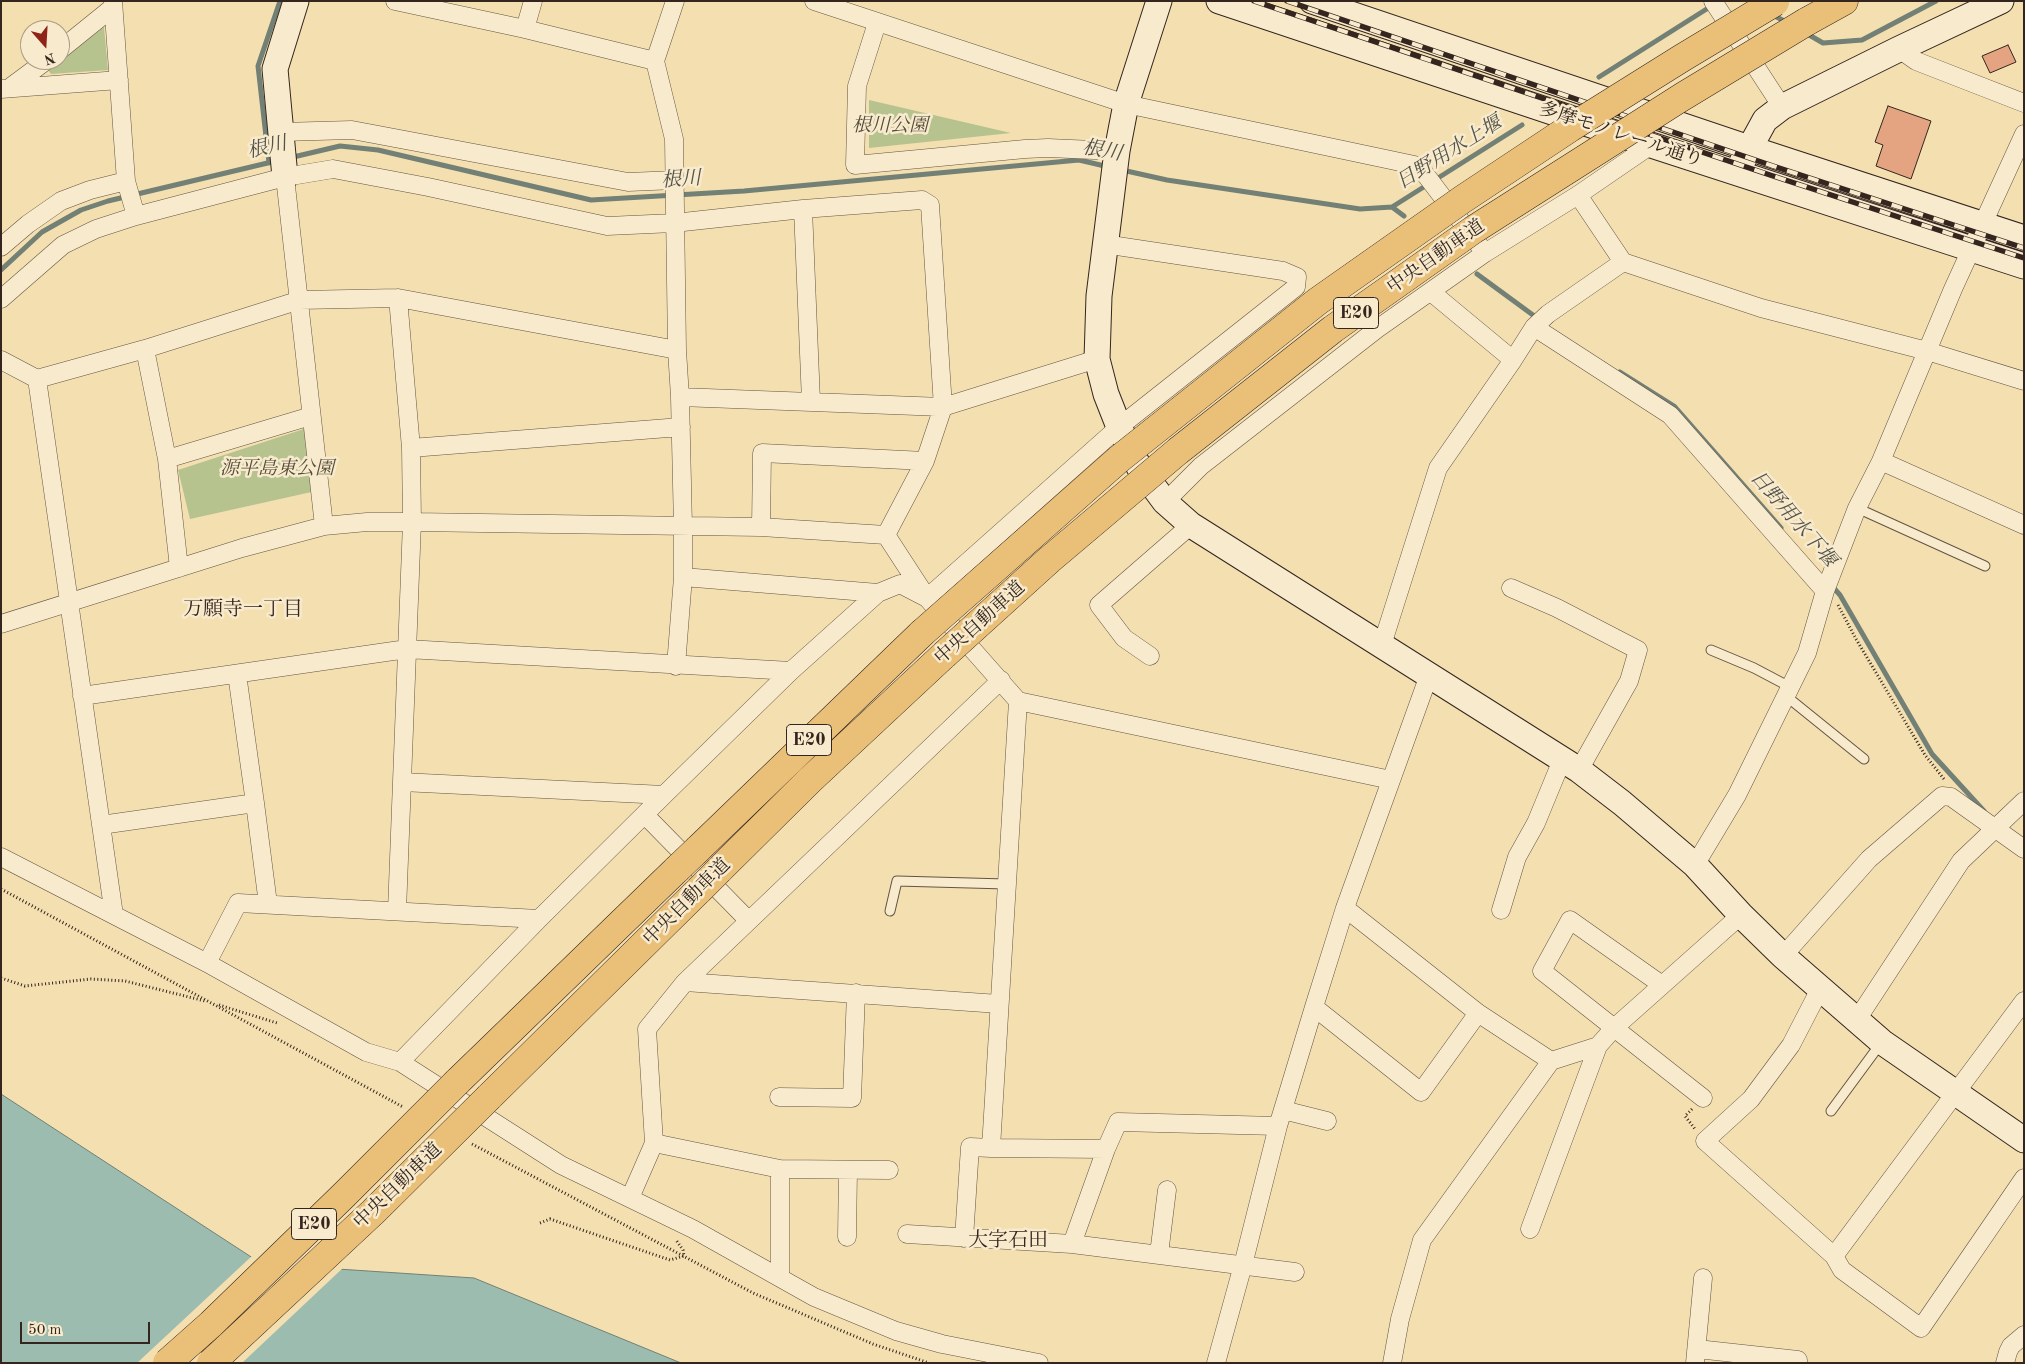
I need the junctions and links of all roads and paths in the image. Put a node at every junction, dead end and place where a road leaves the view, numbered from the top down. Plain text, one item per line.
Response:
1 (296, 1) edge
2 (395, 1) edge
3 (534, 1) edge
4 (675, 1) edge
5 (814, 1) edge
6 (1159, 1) edge
7 (1219, 1) edge
8 (1312, 1) edge
9 (1844, 1) edge
10 (2001, 1) edge
11 (1777, 2) edge
12 (113, 5) edge
13 (1717, 8) edge
14 (877, 23) junction
15 (525, 29) junction
16 (70, 42) edge
17 (1899, 49) junction
18 (656, 61) junction
19 (33, 70) edge
20 (119, 80) junction
21 (3, 91) edge
22 (1595, 96) junction
23 (2024, 103) edge
24 (1126, 104) junction
25 (1782, 107) junction
26 (281, 132) junction
27 (2024, 134) edge
28 (1651, 145) junction
29 (1749, 148) junction
30 (1115, 165) junction
31 (1736, 173) junction
32 (285, 177) junction
33 (126, 181) junction
34 (675, 183) junction
35 (1578, 195) junction
36 (803, 209) junction
37 (136, 216) junction
38 (675, 217) junction
39 (1982, 224) junction
40 (2024, 238) edge
41 (1104, 244) junction
42 (1, 248) edge
43 (1971, 249) junction
44 (1485, 253) junction
45 (1623, 262) junction
46 (2024, 266) edge
47 (1431, 292) junction
48 (398, 298) junction
49 (1, 299) edge
50 (300, 300) junction
51 (1534, 327) junction
52 (145, 349) junction
53 (677, 350) junction
54 (1927, 351) junction
55 (1, 360) edge
56 (1097, 360) junction
57 (1513, 360) junction
58 (37, 379) junction
59 (2024, 381) edge
60 (680, 397) junction
61 (811, 401) junction
62 (943, 407) junction
63 (310, 416) junction
64 (681, 427) junction
65 (1119, 427) junction
66 (411, 448) junction
67 (168, 459) junction
68 (925, 461) junction
69 (1881, 461) junction
70 (1164, 502) junction
71 (1857, 508) junction
72 (412, 522) junction
73 (1191, 525) junction
74 (2024, 525) edge
75 (324, 526) junction
76 (683, 527) junction
77 (761, 527) junction
78 (886, 534) junction
79 (1985, 566) dead end
80 (179, 568) junction
81 (683, 578) junction
82 (1828, 585) junction
83 (1511, 588) dead end
84 (878, 593) junction
85 (927, 598) junction
86 (68, 603) junction
87 (1, 624) edge
88 (1382, 645) junction
89 (407, 648) junction
90 (1711, 650) dead end
91 (1150, 656) dead end
92 (676, 666) junction
93 (791, 672) junction
94 (237, 674) junction
95 (1428, 676) junction
96 (1001, 680) junction
97 (1788, 692) junction
98 (82, 696) junction
99 (1018, 701) junction
100 (1864, 759) dead end
101 (1570, 765) junction
102 (1390, 780) junction
103 (402, 782) junction
104 (664, 795) junction
105 (1951, 797) junction
106 (2024, 801) edge
107 (255, 803) junction
108 (644, 814) junction
109 (101, 825) junction
110 (1996, 828) junction
111 (2024, 849) edge
112 (1, 857) edge
113 (1695, 865) junction
114 (1006, 884) junction
115 (268, 904) junction
116 (1345, 908) junction
117 (1501, 910) dead end
118 (397, 911) junction
119 (890, 911) dead end
120 (114, 915) junction
121 (1742, 915) junction
122 (539, 919) junction
123 (748, 920) junction
124 (1783, 956) junction
125 (207, 963) junction
126 (1, 978) edge
127 (685, 982) junction
128 (1662, 985) junction
129 (1820, 989) junction
130 (856, 994) junction
131 (2024, 1002) edge
132 (999, 1004) junction
133 (1314, 1007) junction
134 (1478, 1013) junction
135 (1856, 1020) junction
136 (283, 1025) dead end
137 (1614, 1028) junction
138 (1882, 1042) junction
139 (1598, 1046) junction
140 (1551, 1061) junction
141 (400, 1062) junction
142 (1956, 1094) junction
143 (779, 1097) dead end
144 (1703, 1098) joint
145 (1831, 1111) dead end
146 (1281, 1118) junction
147 (1327, 1121) dead end
148 (2024, 1140) edge
149 (1705, 1141) junction
150 (654, 1143) junction
151 (990, 1148) junction
152 (1106, 1150) junction
153 (780, 1169) junction
154 (848, 1170) junction
155 (889, 1170) dead end
156 (2024, 1178) edge
157 (1167, 1190) dead end
158 (630, 1198) junction
159 (540, 1224) dead end
160 (1530, 1229) dead end
161 (907, 1234) dead end
162 (847, 1236) dead end
163 (674, 1237) dead end
164 (964, 1238) junction
165 (1072, 1244) junction
166 (1159, 1254) junction
167 (1834, 1256) junction
168 (1243, 1265) junction
169 (1295, 1272) dead end
170 (780, 1276) junction
171 (1703, 1278) dead end
172 (2024, 1335) edge
173 (1696, 1356) edge
174 (167, 1363) edge
175 (212, 1363) edge
176 (1039, 1363) edge
177 (1216, 1363) edge
178 (1392, 1363) edge
179 (1798, 1363) edge
180 (2005, 1363) edge

1 - 26 main road
2 - 15 street
3 - 15 street
4 - 18 street
5 - 14 street
6 - 24 main road
7 - 28 main road, 多摩モノレール通り
8 - 22 main road, 多摩モノレール通り
9 - 175 highway, 中央自動車道 / E20, bridge
10 - 17 main road
11 - 174 highway, 中央自動車道 / E20, bridge
12 - 16 street
12 - 20 street
13 - 25 street
14 - 24 street
14 - 30 street
15 - 18 street
17 - 23 street
17 - 25 main road
18 - 34 street
19 - 21 street
20 - 21 street
20 - 33 street
22 - 28 main road
22 - 29 main road, 多摩モノレール通り
24 - 30 main road
24 - 44 street
25 - 29 main road
26 - 32 main road
26 - 34 street
27 - 39 street
28 - 31 main road, 多摩モノレール通り
28 - 35 street
29 - 31 main road
29 - 39 main road, 多摩モノレール通り
30 - 41 main road
31 - 43 main road, 多摩モノレール通り
32 - 37 street
32 - 38 street
32 - 50 street
33 - 37 street
33 - 42 street
34 - 38 street
35 - 44 street
35 - 45 street
36 - 38 street
36 - 61 street
36 - 62 street
37 - 49 street
38 - 53 street
39 - 40 main road, 多摩モノレール通り
39 - 43 street
41 - 56 main road
41 - 65 street
43 - 46 main road, 多摩モノレール通り
43 - 54 street
44 - 47 street
45 - 51 street
45 - 54 street
47 - 57 street
47 - 70 street
48 - 50 street
48 - 53 street
48 - 66 street
50 - 52 street
50 - 63 street
51 - 57 street
51 - 82 street
52 - 58 street
52 - 67 street
53 - 60 street
54 - 59 street
54 - 69 street
55 - 58 street
56 - 62 street
56 - 65 main road
57 - 88 street
58 - 86 street
60 - 61 street
60 - 64 street
61 - 62 street
62 - 68 street
63 - 67 street
63 - 75 street
64 - 66 street
64 - 76 street
65 - 70 main road
65 - 85 street
66 - 72 street
67 - 80 street
68 - 77 street
68 - 78 street
69 - 71 street
69 - 74 street
70 - 73 main road
71 - 79 lane
71 - 82 street
72 - 75 street
72 - 76 street
72 - 89 street
73 - 88 main road
73 - 91 street
75 - 80 street
76 - 77 street
76 - 81 street
77 - 78 street
78 - 85 street
80 - 86 street
81 - 84 street
81 - 92 street
82 - 97 street
82 - 105 path
83 - 101 street
84 - 85 street
84 - 93 street
85 - 96 street
86 - 87 street
86 - 98 street
88 - 95 main road
89 - 92 street
89 - 94 street
89 - 103 street
90 - 97 lane
92 - 93 street
93 - 104 street
94 - 98 street
94 - 107 street
95 - 101 main road
95 - 102 street
96 - 99 street
96 - 123 street
97 - 100 lane
97 - 113 street
98 - 109 street
99 - 102 street
99 - 114 street
101 - 113 main road
101 - 117 street
102 - 116 street
103 - 104 street
103 - 118 street
104 - 108 street
105 - 110 street
105 - 124 street
106 - 110 street
107 - 109 street
107 - 115 street
108 - 122 street
108 - 123 street
109 - 120 street
110 - 111 street
110 - 135 street
112 - 120 street
113 - 121 main road
114 - 119 lane
114 - 132 street
115 - 118 street
115 - 125 street
116 - 133 street
116 - 134 street
118 - 122 street
120 - 125 street
121 - 124 main road
121 - 128 street
122 - 141 street
123 - 127 street
124 - 129 main road
125 - 141 street
126 - 136 path
127 - 130 street
127 - 150 street
128 - 137 street
128 - 137 street
129 - 135 main road
129 - 149 street
130 - 132 street
130 - 143 street
131 - 142 street
132 - 151 street
133 - 134 street
133 - 146 street
134 - 140 street
135 - 138 main road
137 - 139 street
137 - 144 street
138 - 142 main road
138 - 145 lane
139 - 140 street
139 - 160 street
140 - 178 street
141 - 158 street
142 - 148 main road
142 - 167 street
144 - 149 path
146 - 147 street
146 - 152 street
146 - 168 street
149 - 167 street
150 - 153 street
150 - 158 street
151 - 152 street
151 - 164 street
152 - 165 street
153 - 154 street
153 - 170 street
154 - 155 street
154 - 162 street
156 - 167 street
157 - 166 street
158 - 170 street
159 - 163 path
161 - 164 street
164 - 165 street
165 - 166 street
166 - 168 street
168 - 169 street
168 - 177 street
170 - 176 street
171 - 173 street
172 - 180 street
173 - 179 street

